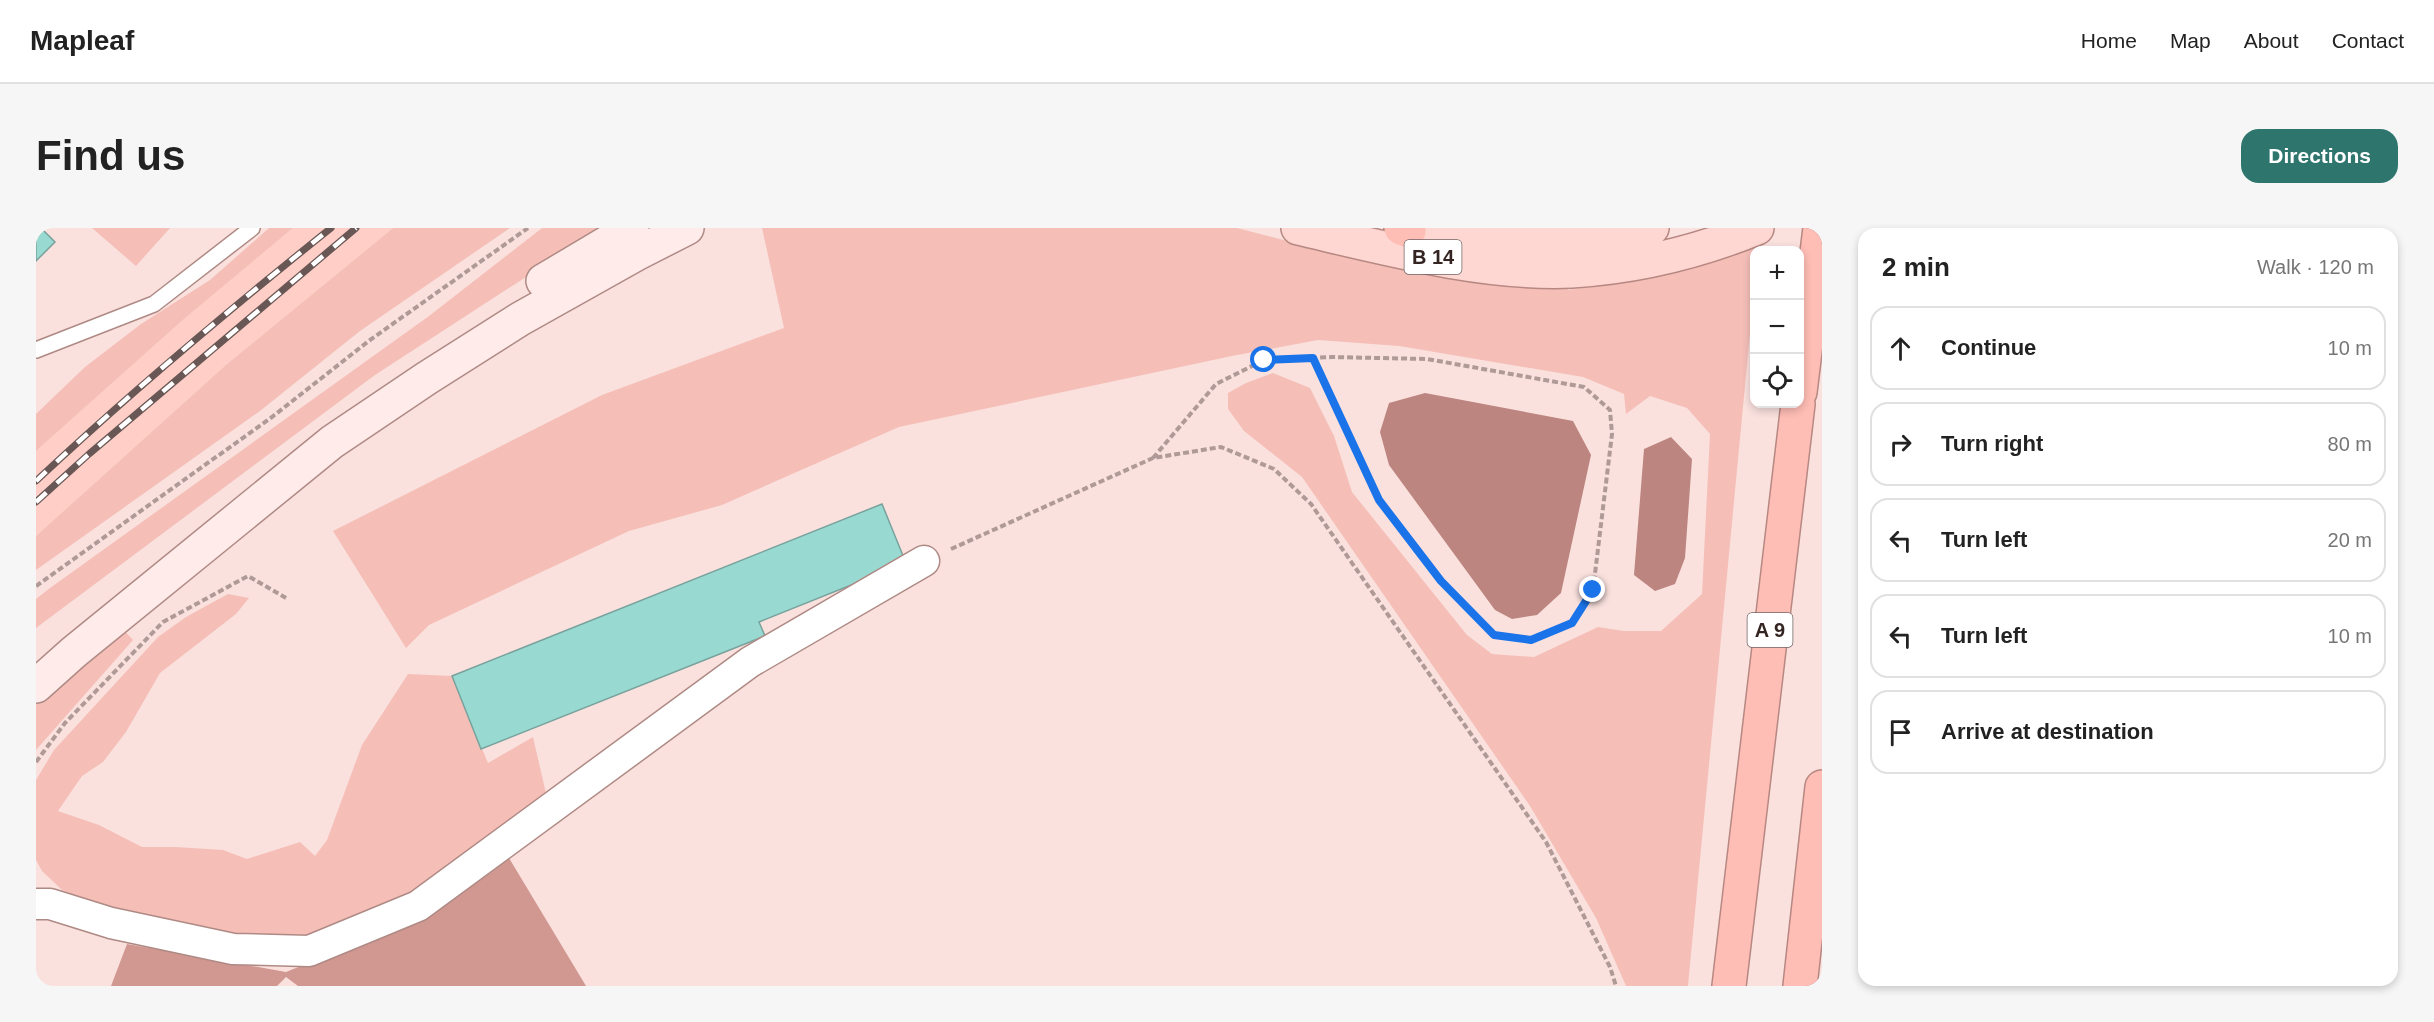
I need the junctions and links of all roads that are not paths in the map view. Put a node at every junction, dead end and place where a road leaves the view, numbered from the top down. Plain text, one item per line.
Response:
1 (252, 228) edge
2 (632, 228) edge
3 (687, 228) edge
4 (1298, 228) edge
5 (1652, 228) edge
6 (1757, 228) edge
7 (1820, 228) edge
8 (1401, 229) edge
9 (1573, 256) junction
10 (36, 350) edge
11 (1804, 359) edge
12 (1798, 408) edge
13 (924, 561) road end
14 (36, 660) edge
15 (36, 686) edge
16 (1822, 787) edge
17 (36, 904) edge
18 (1729, 986) edge
19 (1800, 986) edge

1 - 10 lane
2 - 14 main road
3 - 15 main road
4 - 9 main road, B 14
5 - 9 main road, B 14
6 - 9 main road, B 14
7 - 11 highway
8 - 9 main road, B 14
12 - 18 highway, A 9
13 - 17 street
16 - 19 highway

